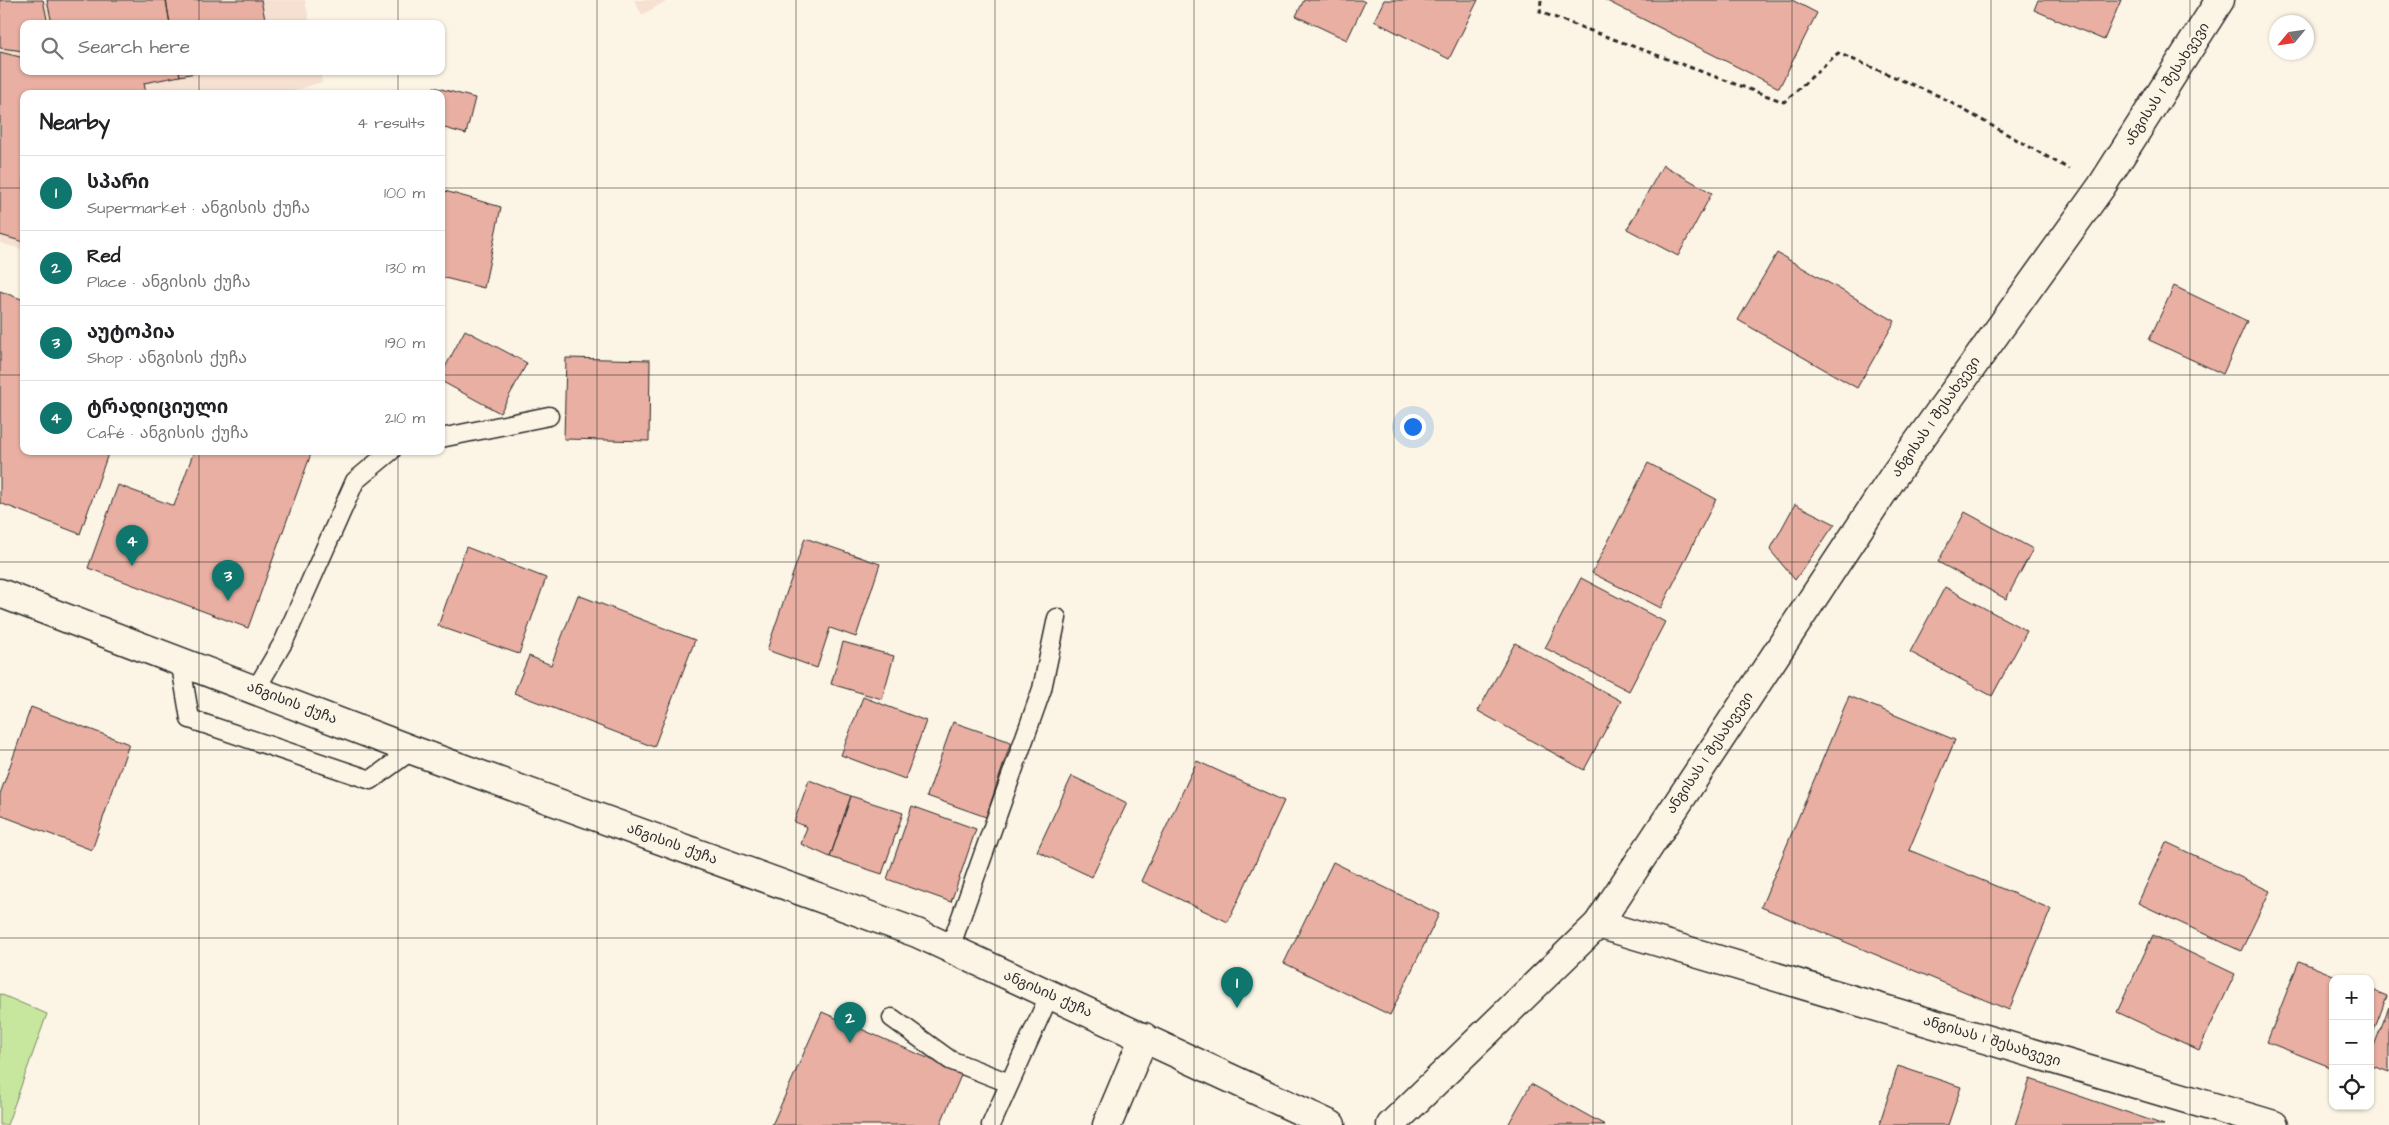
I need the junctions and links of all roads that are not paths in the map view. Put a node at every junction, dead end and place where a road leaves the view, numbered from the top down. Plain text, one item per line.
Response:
1 (2220, 0) edge
2 (549, 416) dead end
3 (445, 437) edge
4 (386, 455) edge
5 (0, 593) edge
6 (1057, 618) dead end
7 (180, 660) junction
8 (256, 689) junction
9 (412, 750) junction
10 (1598, 924) junction
11 (950, 948) junction
12 (1049, 996) junction
13 (892, 1018) dead end
14 (1144, 1036) junction
15 (1009, 1083) junction
16 (991, 1125) edge
17 (1107, 1125) edge
18 (1331, 1125) edge
19 (1391, 1125) edge
20 (2274, 1125) edge

1 - 10 street, ანგისას I შესახვევი
2 - 3 lane
4 - 8 lane
5 - 7 street, ანგისის ქუჩა
6 - 11 lane
7 - 8 street, ანგისის ქუჩა
7 - 9 lane
8 - 9 street, ანგისის ქუჩა
9 - 11 street, ანგისის ქუჩა
10 - 19 street
10 - 20 street, ანგისას I შესახვევი
11 - 12 street, ანგისის ქუჩა
12 - 14 street, ანგისის ქუჩა
12 - 15 lane
13 - 15 lane
14 - 17 street
14 - 18 street, ანგისის ქუჩა
15 - 16 lane

